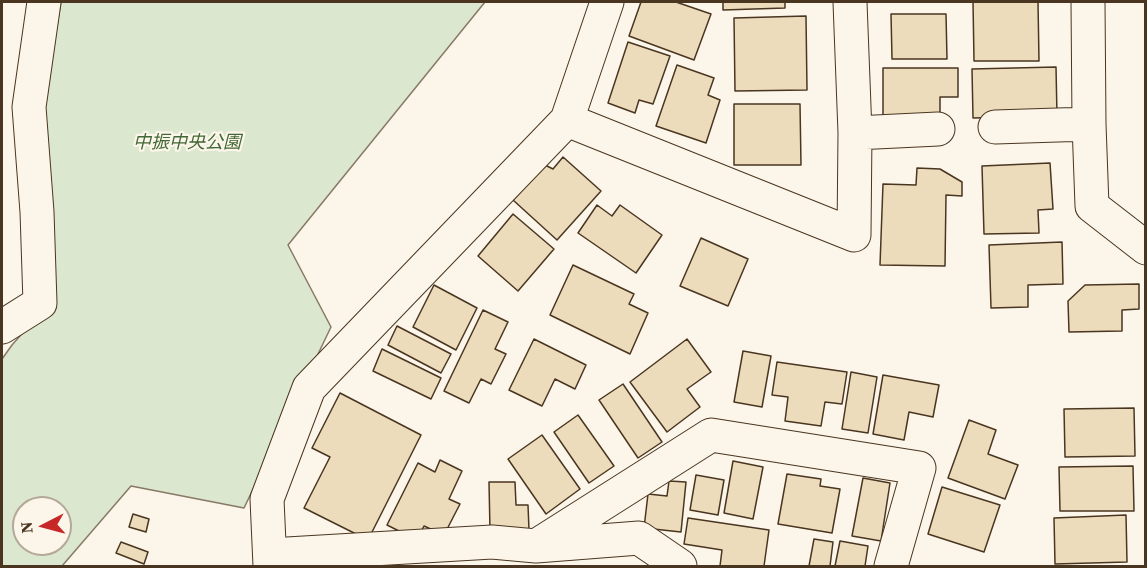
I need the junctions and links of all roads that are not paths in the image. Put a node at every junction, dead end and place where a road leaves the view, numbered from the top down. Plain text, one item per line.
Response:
1 (44, 2) edge
2 (608, 2) edge
3 (850, 2) edge
4 (1088, 2) edge
5 (567, 120) junction
6 (1089, 123) junction
7 (995, 127) dead end
8 (938, 129) dead end
9 (855, 133) junction
10 (1146, 248) edge
11 (2, 327) edge
12 (536, 546) junction
13 (492, 554) edge
14 (270, 561) edge
15 (680, 567) edge
16 (891, 567) edge

1 - 11 street
2 - 5 street
3 - 9 street
4 - 6 street
5 - 9 street
5 - 14 street
6 - 7 street
6 - 10 street
8 - 9 street
12 - 13 street
12 - 15 street
12 - 16 street
13 - 14 street

